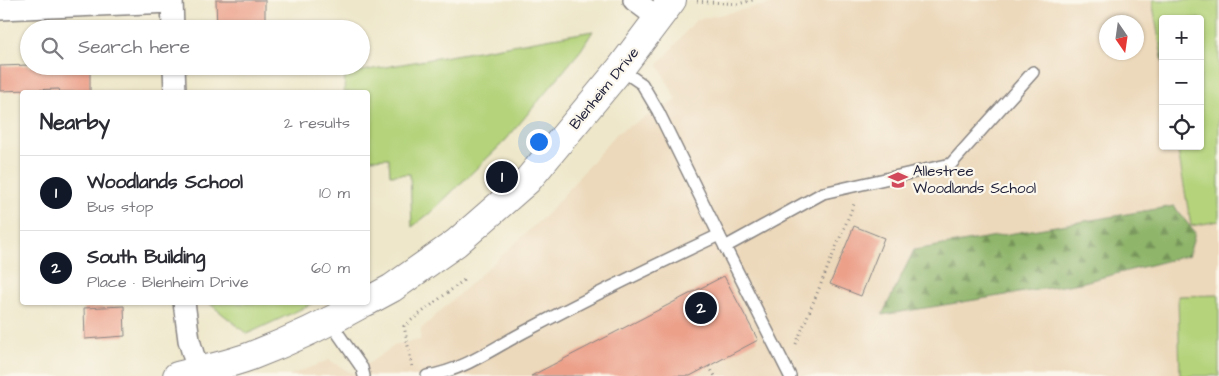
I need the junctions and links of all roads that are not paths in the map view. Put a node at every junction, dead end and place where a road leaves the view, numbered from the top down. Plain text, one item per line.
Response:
1 (634, 0) edge
2 (172, 1) edge
3 (665, 9) edge
4 (0, 10) edge
5 (173, 20) edge
6 (620, 69) junction
7 (1033, 72) dead end
8 (174, 75) edge
9 (175, 90) edge
10 (719, 236) junction
11 (724, 247) junction
12 (370, 300) edge
13 (184, 305) edge
14 (361, 305) edge
15 (330, 322) junction
16 (188, 373) edge
17 (364, 376) edge
18 (427, 376) edge
19 (790, 376) edge

1 - 3 street
2 - 4 street
2 - 5 street
3 - 6 street, Blenheim Drive
6 - 10 lane
6 - 12 street, Blenheim Drive
7 - 11 lane
8 - 9 street
10 - 11 lane
10 - 18 lane
11 - 19 lane
13 - 16 street
14 - 15 street, Blenheim Drive
15 - 16 street, Blenheim Drive
15 - 17 lane

